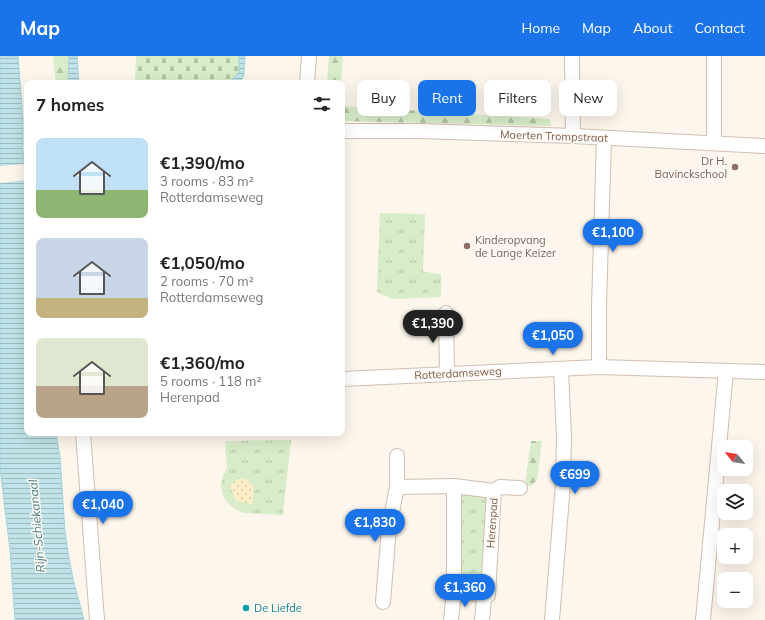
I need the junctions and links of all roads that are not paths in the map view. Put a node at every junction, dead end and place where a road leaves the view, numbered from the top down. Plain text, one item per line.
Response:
1 (309, 56) edge
2 (572, 56) edge
3 (714, 56) edge
4 (307, 80) edge
5 (345, 131) edge
6 (573, 136) junction
7 (604, 138) junction
8 (714, 143) junction
9 (765, 146) edge
10 (446, 313) dead end
11 (599, 367) junction
12 (561, 369) junction
13 (726, 372) junction
14 (765, 372) edge
15 (447, 374) junction
16 (345, 379) edge
17 (83, 436) edge
18 (397, 456) dead end
19 (454, 486) junction
20 (397, 488) junction
21 (520, 488) dead end
22 (494, 492) junction
23 (454, 591) junction
24 (488, 595) junction
25 (383, 602) dead end
26 (482, 617) edge
27 (97, 619) edge
28 (451, 620) edge
29 (552, 620) edge
30 (703, 620) edge

1 - 4 street
2 - 6 street
3 - 8 street
5 - 6 street, Maerten Trompstraat
6 - 7 street, Maerten Trompstraat
7 - 8 street, Maerten Trompstraat
7 - 11 street
8 - 9 street, Maerten Trompstraat
10 - 15 street
11 - 12 street, Rotterdamseweg
11 - 13 street, Rotterdamseweg
12 - 15 street, Rotterdamseweg
12 - 29 street
13 - 14 street, Rotterdamseweg
13 - 30 street
15 - 16 street, Rotterdamseweg
17 - 27 street
18 - 20 street
19 - 20 street, Herenpad
19 - 22 street, Herenpad
19 - 23 street
20 - 25 street
21 - 22 street
22 - 24 street, Herenpad
23 - 24 street
23 - 28 street
24 - 26 street, Herenpad

